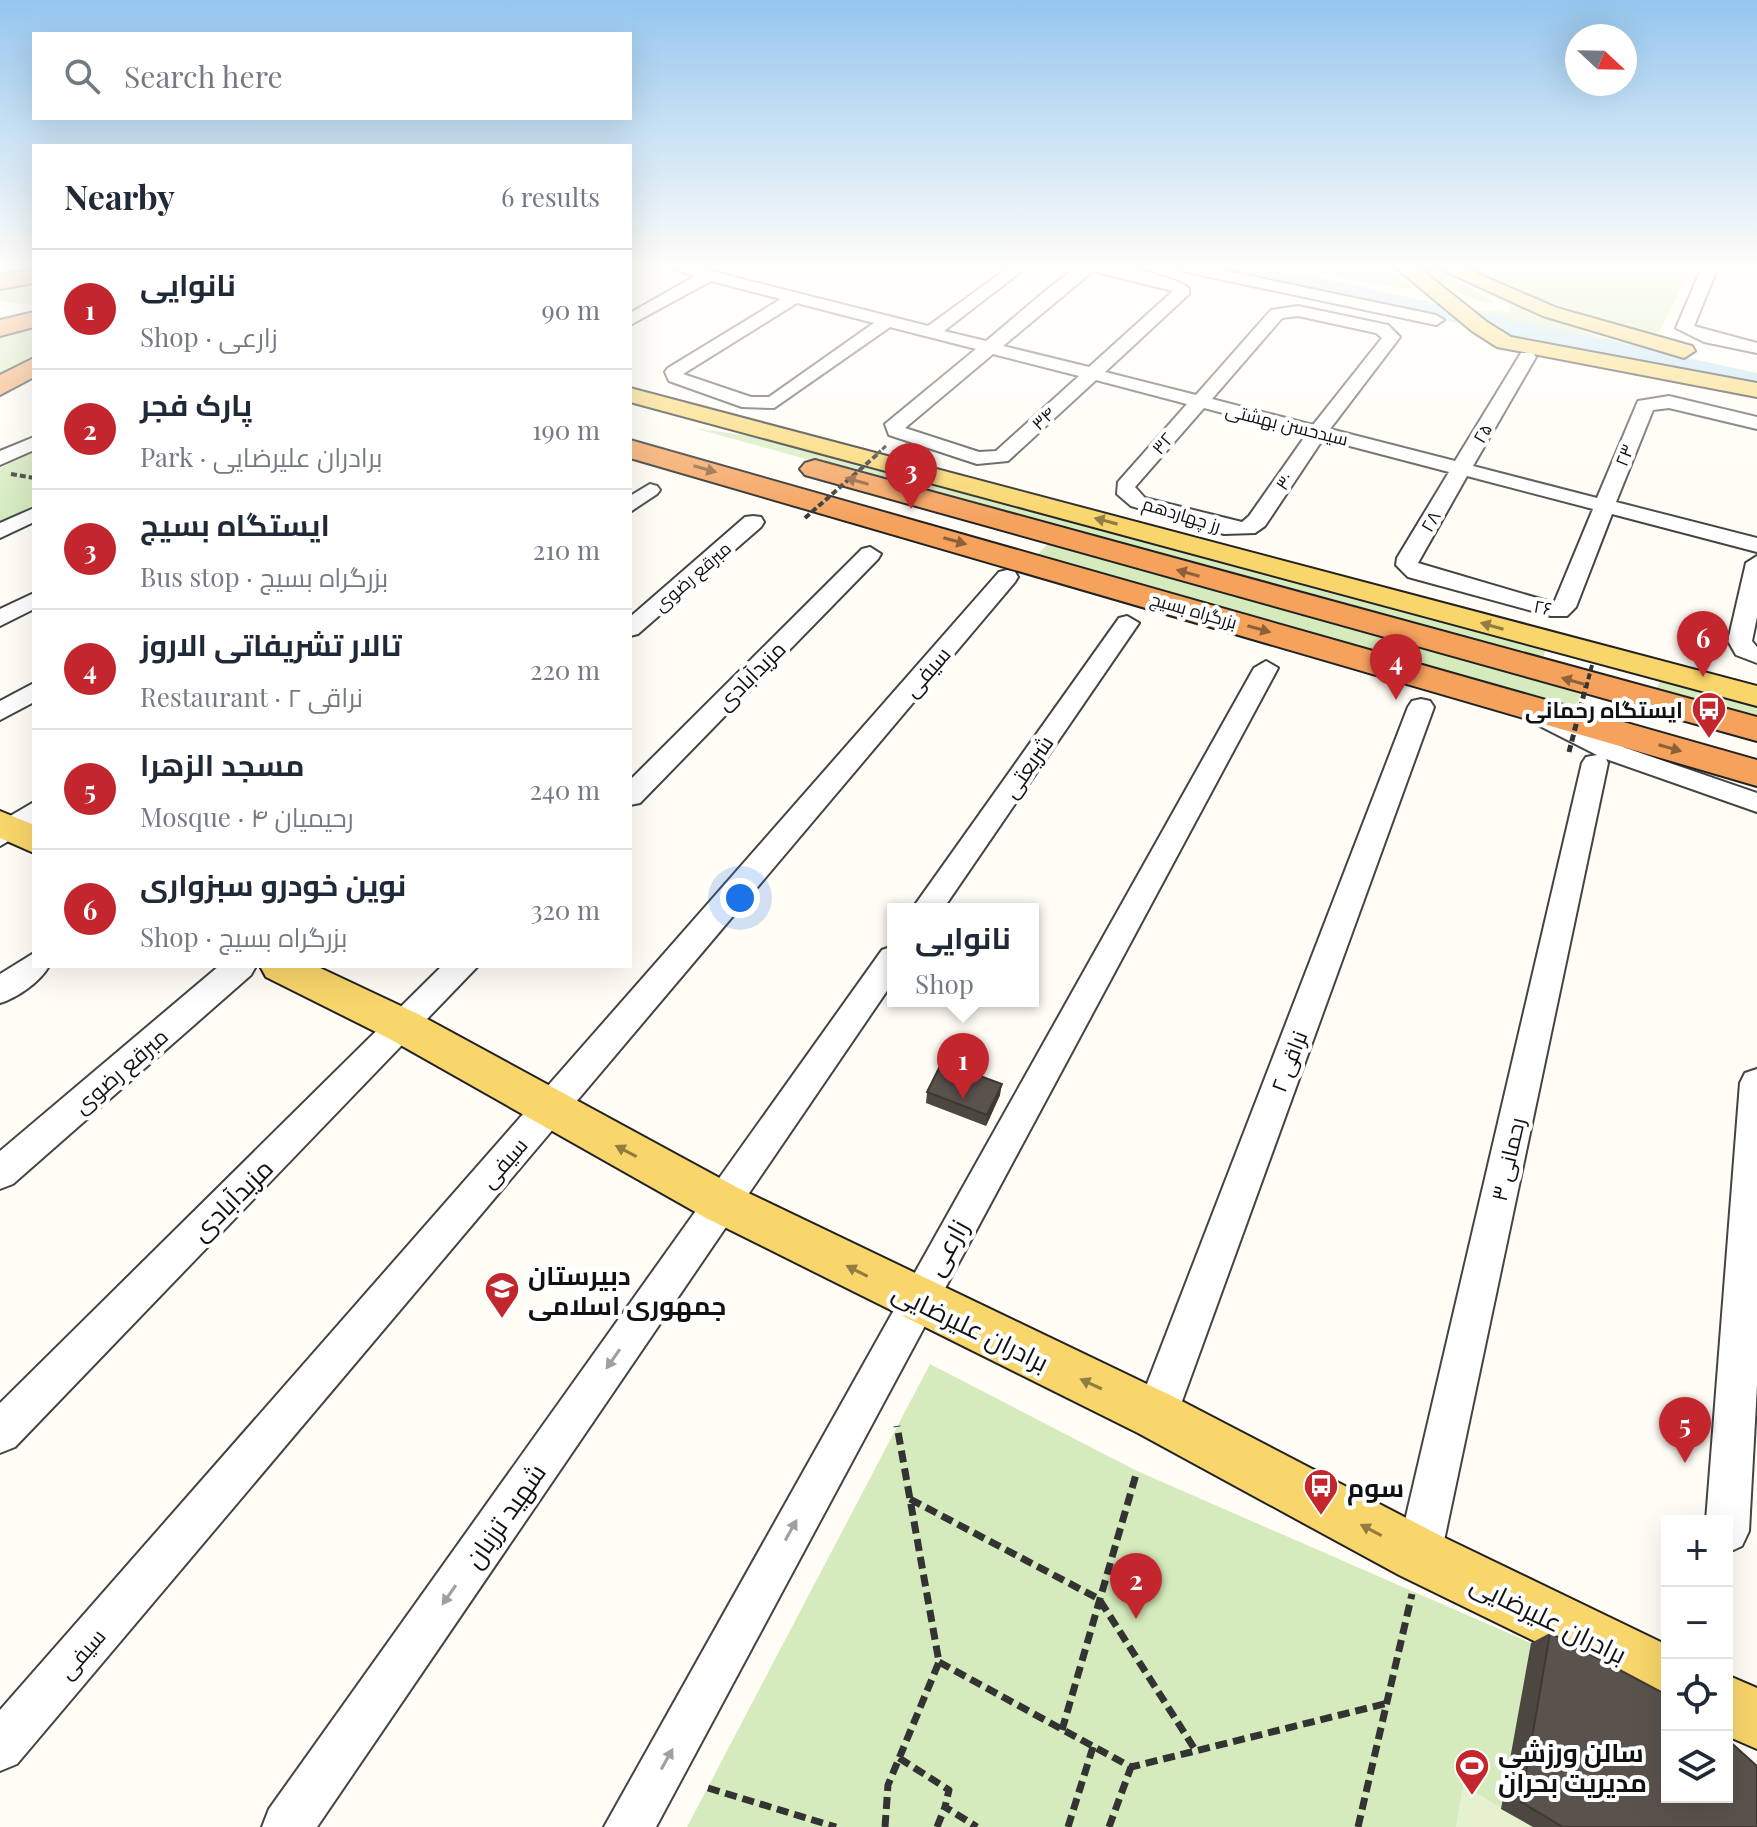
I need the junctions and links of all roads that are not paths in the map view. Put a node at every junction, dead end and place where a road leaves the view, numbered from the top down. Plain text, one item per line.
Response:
1 (706, 352) edge
2 (844, 352) edge
3 (983, 352) edge
4 (1010, 352) edge
5 (1114, 352) edge
6 (1243, 352) edge
7 (1379, 352) edge
8 (1552, 352) edge
9 (1691, 352) edge
10 (1527, 357) dead end
11 (32, 367) edge
12 (1757, 369) edge
13 (1091, 373) junction
14 (0, 387) edge
15 (1757, 390) edge
16 (632, 396) edge
17 (1199, 401) junction
18 (632, 417) edge
19 (632, 418) edge
20 (1757, 423) edge
21 (1318, 432) junction
22 (797, 439) junction
23 (32, 444) edge
24 (632, 450) edge
25 (0, 459) edge
26 (1461, 469) junction
27 (1125, 486) joint
28 (650, 490) dead end
29 (632, 504) edge
30 (1603, 505) junction
31 (32, 515) edge
32 (753, 522) dead end
33 (1247, 528) joint
34 (0, 532) edge
35 (1757, 545) edge
36 (870, 554) dead end
37 (1757, 563) edge
38 (1416, 572) joint
39 (1007, 577) dead end
40 (32, 601) edge
41 (0, 619) edge
42 (1127, 623) dead end
43 (632, 627) edge
44 (1757, 656) edge
45 (1266, 668) dead end
46 (32, 692) edge
47 (1757, 696) edge
48 (1517, 704) junction
49 (1421, 707) dead end
50 (0, 712) edge
51 (1757, 729) edge
52 (1582, 758) road end
53 (1757, 773) edge
54 (632, 794) edge
55 (1757, 803) edge
56 (931, 903) edge
57 (32, 967) edge
58 (887, 967) edge
59 (238, 968) edge
60 (284, 968) edge
61 (460, 968) edge
62 (0, 991) edge
63 (403, 1026) junction
64 (1757, 1083) edge
65 (548, 1109) junction
66 (0, 1173) edge
67 (722, 1203) junction
68 (916, 1301) junction
69 (1156, 1415) junction
70 (0, 1432) edge
71 (1728, 1515) edge
72 (1415, 1574) junction
73 (1661, 1674) edge
74 (1733, 1708) edge
75 (1757, 1719) edge
76 (0, 1747) edge
77 (287, 1827) edge
78 (629, 1827) edge

1 - 2 street
3 - 13 street, ۳۴
4 - 13 street, سیدحسن بهشتی
5 - 13 street, ۳۴
6 - 17 street, ۳۲
7 - 21 street, ۳۰
8 - 15 main road
9 - 12 main road
10 - 26 street, ۲۵
11 - 14 highway
13 - 17 street, سیدحسن بهشتی
16 - 22 main road
17 - 21 street, سیدحسن بهشتی
17 - 27 street, ۳۲
18 - 22 main road
51 -> 19 highway, بزرگراه بسیج
20 - 30 street, ۲۳
21 - 26 street, سیدحسن بهشتی
21 - 33 street, ۳۰
47 -> 22 main road
23 - 25 street
24 -> 48 highway, بزرگراه بسیج
26 - 30 street, سیدحسن بهشتی
26 - 38 street, ۲۸
27 - 33 street, رز چهاردهم
28 - 29 street
30 - 35 street, سیدحسن بهشتی
30 - 38 street, ۲۶
31 - 34 street
32 - 43 street, مبرقع رضوی
36 - 54 street, مزیدآبادی
37 - 44 street
39 - 65 street, سیفی
40 - 41 street
42 - 56 street, شریعتی
45 - 68 street, زارعی
46 - 50 street
48 -> 53 highway, بزرگراه بسیج
48 - 55 street
49 - 69 street, نراقی ۲
52 - 72 street, رحمانی ۳
57 - 62 street
58 - 67 street
59 - 66 street, مبرقع رضوی
60 - 63 main road, برادران علیرضایی
61 - 63 street, مزیدآبادی
63 - 65 main road, برادران علیرضایی
63 - 70 street, مزیدآبادی
64 - 71 street
67 -> 65 main road, برادران علیرضایی
65 - 76 street, سیفی
68 -> 67 main road, برادران علیرضایی
67 -> 77 street, شهید ترزبان
69 -> 68 main road, برادران علیرضایی
78 -> 68 street, زارعی
72 -> 69 main road, برادران علیرضایی
72 - 73 main road, برادران علیرضایی
74 - 75 main road

